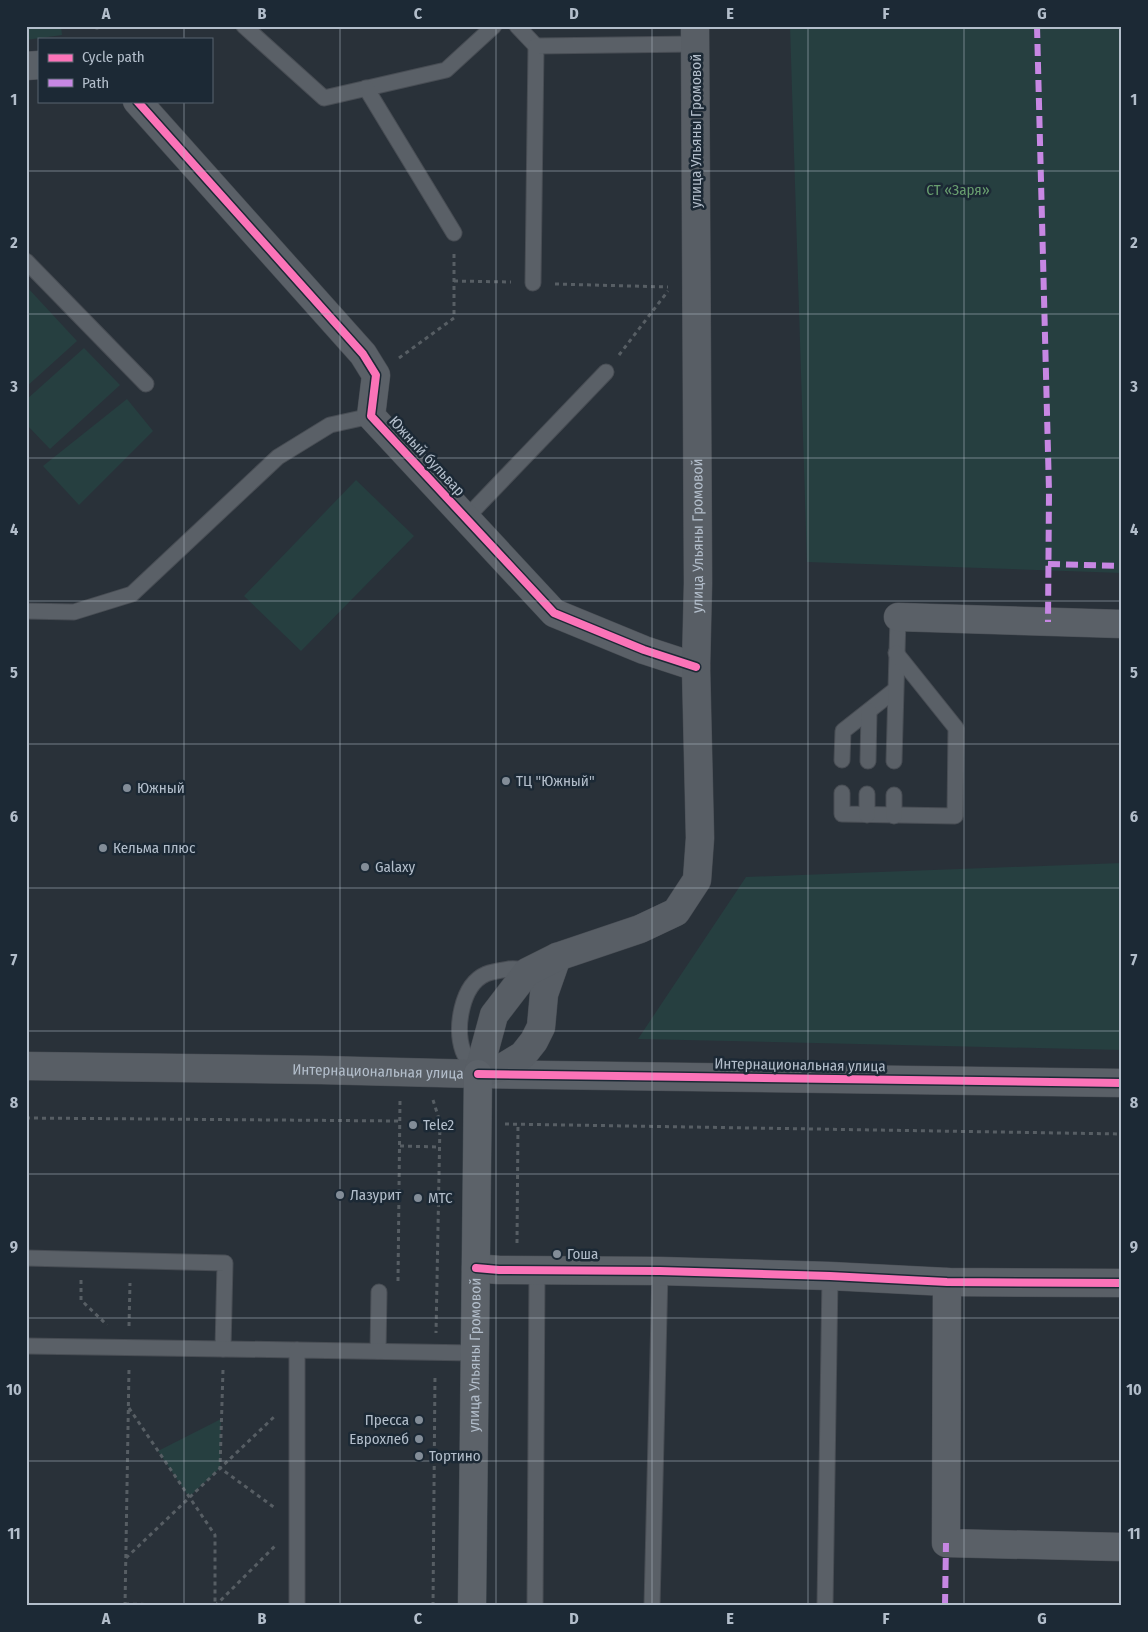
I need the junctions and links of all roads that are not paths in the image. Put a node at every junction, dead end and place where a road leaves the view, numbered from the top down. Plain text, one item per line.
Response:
1 (244, 26) edge
2 (494, 26) edge
3 (517, 26) edge
4 (695, 35) edge
5 (536, 46) junction
6 (366, 88) junction
7 (138, 102) edge
8 (454, 233) road end
9 (26, 261) edge
10 (533, 283) road end
11 (606, 372) road end
12 (146, 384) dead end
13 (371, 416) junction
14 (466, 518) junction
15 (26, 611) edge
16 (898, 617) joint
17 (1122, 624) edge
18 (896, 653) junction
19 (696, 667) junction
20 (896, 690) junction
21 (870, 711) junction
22 (842, 760) dead end
23 (868, 761) dead end
24 (894, 761) dead end
25 (842, 793) dead end
26 (867, 794) dead end
27 (894, 795) dead end
28 (867, 815) junction
29 (894, 816) junction
30 (557, 956) junction
31 (527, 972) junction
32 (544, 994) junction
33 (26, 1066) edge
34 (478, 1074) junction
35 (1122, 1083) edge
36 (26, 1258) edge
37 (476, 1268) junction
38 (537, 1270) junction
39 (660, 1271) junction
40 (830, 1276) junction
41 (947, 1282) junction
42 (1122, 1283) edge
43 (379, 1292) dead end
44 (26, 1346) edge
45 (223, 1349) junction
46 (297, 1350) junction
47 (378, 1351) junction
48 (474, 1352) junction
49 (1122, 1547) edge
50 (297, 1606) edge
51 (472, 1606) edge
52 (535, 1606) edge
53 (652, 1606) edge
54 (825, 1606) edge

1 - 6 lane
2 - 6 lane
3 - 5 lane
4 - 5 lane
4 - 19 main road, улица Ульяны Громовой
5 - 10 lane
6 - 8 lane
7 - 13 street, Южный бульвар
9 - 12 lane
11 - 14 lane
13 - 14 street, Южный бульвар
13 - 15 lane
14 - 19 street, Южный бульвар
16 - 17 street
16 - 18 lane
18 - 20 lane
18 - 29 lane
19 - 30 main road, улица Ульяны Громовой
20 - 21 lane
20 - 24 lane
21 - 22 lane
21 - 23 lane
25 - 28 lane
26 - 28 lane
27 - 29 lane
28 - 29 lane
30 - 31 main road, улица Ульяны Громовой
30 - 32 main road
31 - 32 lane
31 - 34 main road, улица Ульяны Громовой
32 - 34 main road
33 - 34 main road, Интернациональная улица
34 - 35 street, Интернациональная улица
34 - 37 main road, улица Ульяны Громовой
36 - 45 lane
37 - 38 street
37 - 48 main road, улица Ульяны Громовой
38 - 39 street
38 - 52 lane
39 - 40 street
39 - 53 lane
40 - 41 street
40 - 54 lane
41 - 42 street
41 - 49 street
43 - 47 lane
44 - 45 lane
45 - 46 lane
46 - 47 lane
46 - 50 lane
47 - 48 lane
48 - 51 main road, улица Ульяны Громовой

